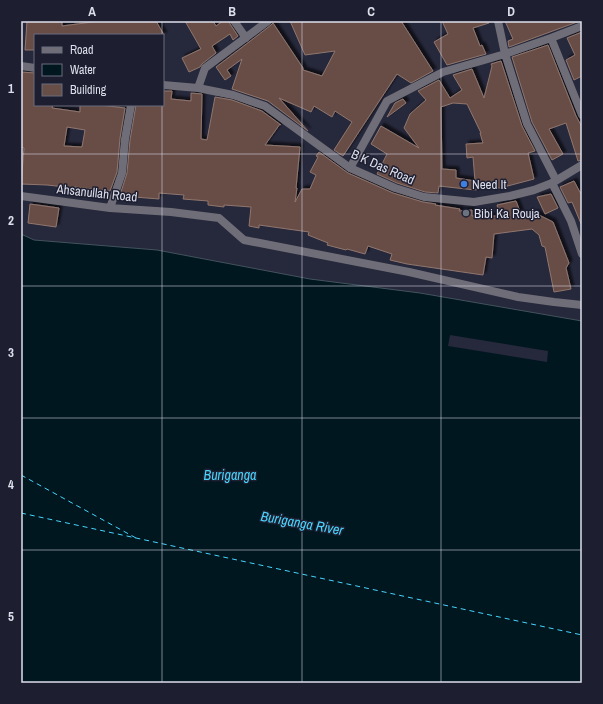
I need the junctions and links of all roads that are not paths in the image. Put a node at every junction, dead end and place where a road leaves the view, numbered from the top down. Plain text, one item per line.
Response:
1 (234, 21) edge
2 (268, 21) edge
3 (498, 21) edge
4 (582, 26) edge
5 (246, 38) junction
6 (551, 38) junction
7 (504, 54) junction
8 (21, 66) edge
9 (34, 68) edge
10 (164, 85) edge
11 (198, 88) junction
12 (131, 106) edge
13 (582, 115) edge
14 (582, 165) edge
15 (350, 168) junction
16 (554, 182) junction
17 (21, 196) edge
18 (110, 208) junction
19 (582, 254) edge
20 (582, 305) edge

1 - 5 street
2 - 5 street
3 - 7 street
4 - 6 street
5 - 11 street
6 - 7 street
6 - 13 street
7 - 15 street
7 - 16 street
8 - 9 street
10 - 11 street, B K Das Road
11 - 15 street, B K Das Road
12 - 18 street
14 - 16 street, B K Das Road
15 - 16 street, B K Das Road
16 - 19 street
17 - 18 street, Ahsanullah Road
18 - 20 street, Ahsanullah Road

